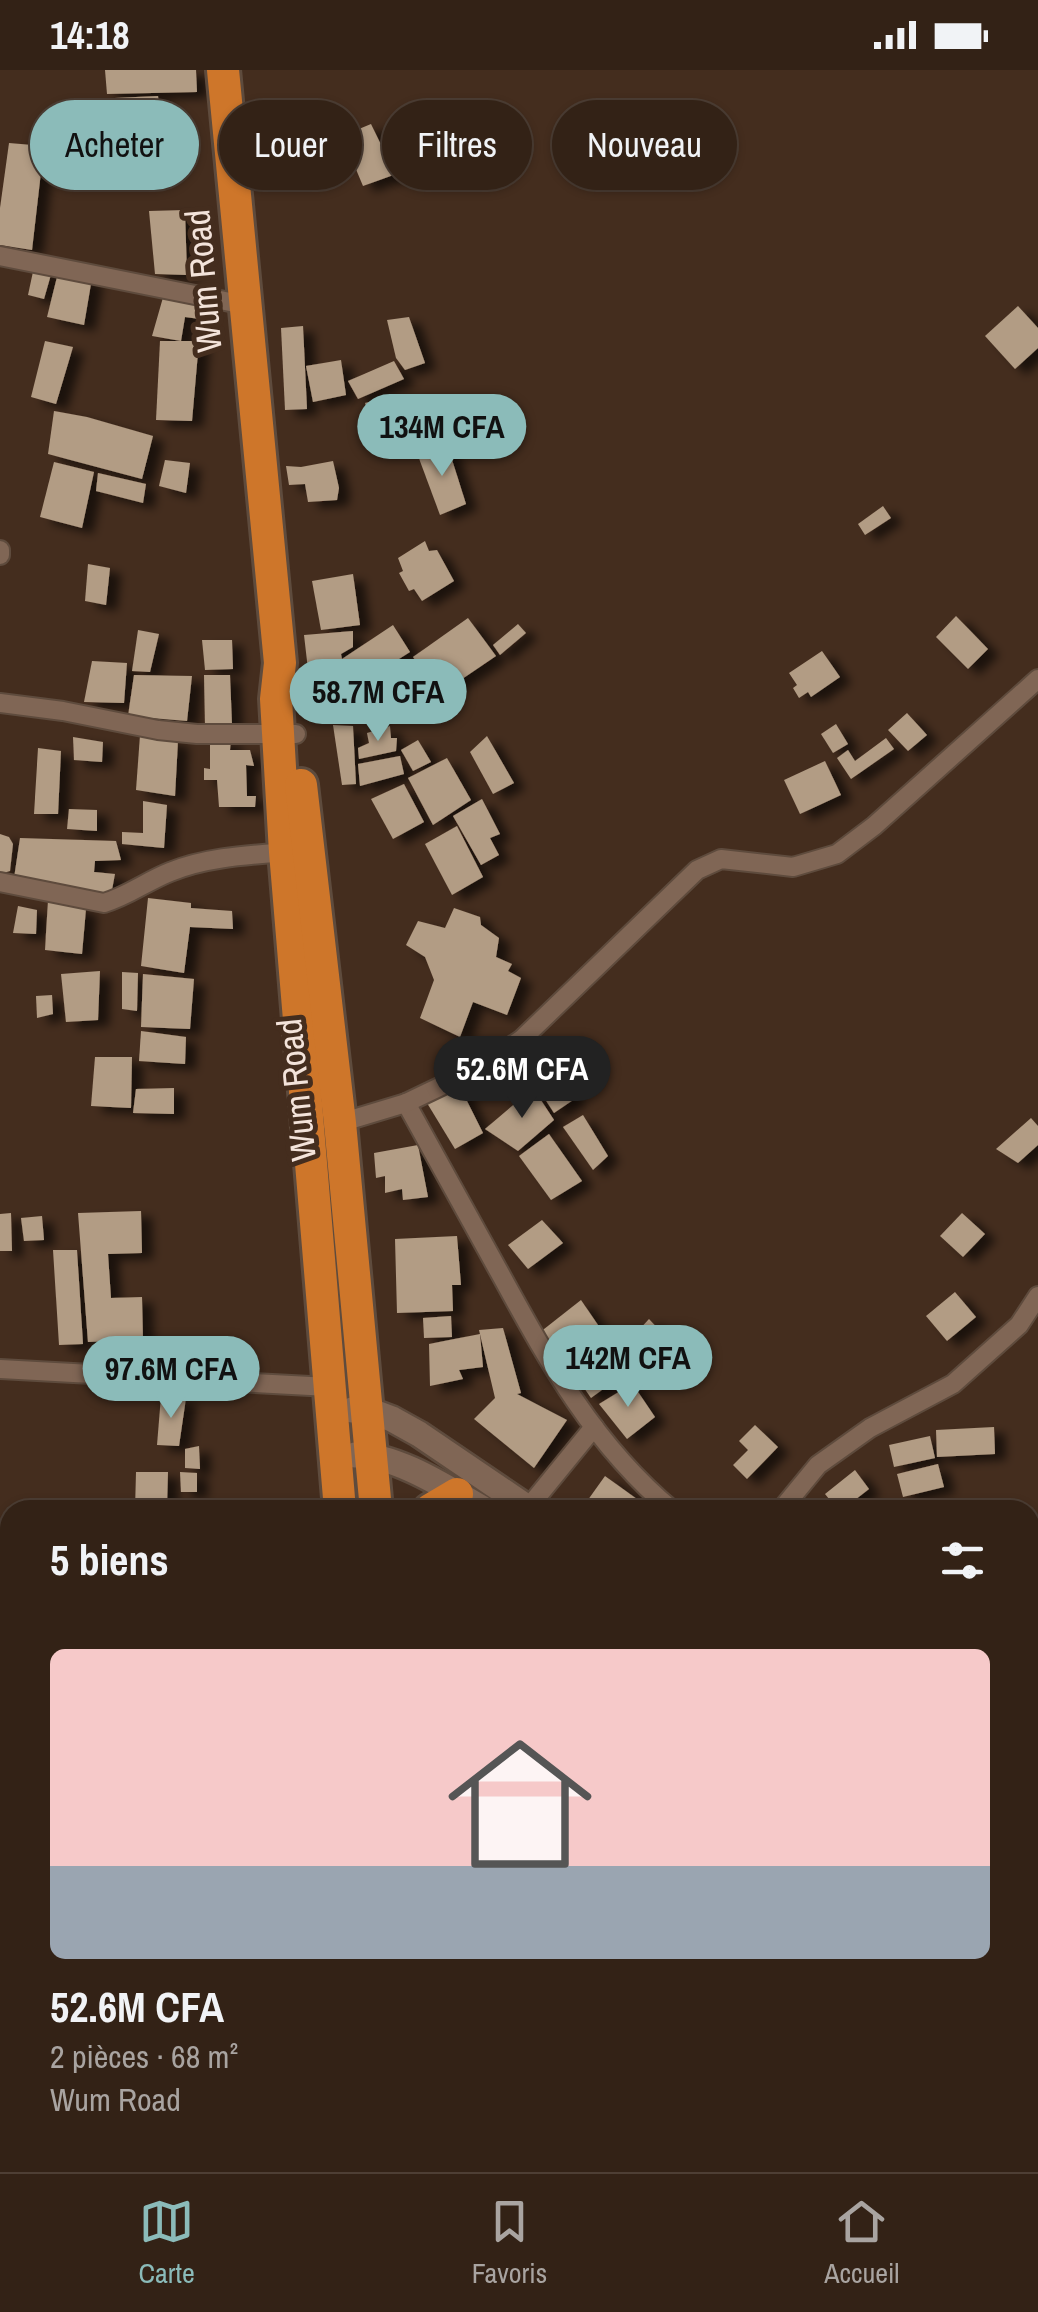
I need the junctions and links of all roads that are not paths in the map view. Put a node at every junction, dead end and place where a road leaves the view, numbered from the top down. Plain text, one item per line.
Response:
1 (223, 70) edge
2 (0, 256) edge
3 (245, 305) junction
4 (1038, 679) edge
5 (0, 703) edge
6 (287, 735) junction
7 (297, 851) junction
8 (0, 882) edge
9 (406, 1103) junction
10 (340, 1123) junction
11 (307, 1130) junction
12 (1038, 1296) edge
13 (0, 1368) edge
14 (330, 1399) junction
15 (368, 1410) junction
16 (594, 1427) junction
17 (372, 1455) junction
18 (335, 1456) junction
19 (339, 1500) edge
20 (375, 1500) edge
21 (450, 1500) edge
22 (516, 1500) edge
23 (536, 1500) edge
24 (660, 1500) edge
25 (789, 1500) edge

1 - 3 highway, Wum Road
2 - 3 street
3 - 6 highway, Wum Road
4 - 9 street
5 - 6 street
6 - 7 highway, Wum Road
7 - 8 street
7 - 10 highway, Wum Road
7 - 11 highway, Wum Road
9 - 10 street
9 - 16 street
10 - 11 street
10 - 15 highway, Wum Road
11 - 14 highway, Wum Road
12 - 25 street
13 - 14 street
14 - 15 main road
14 - 18 highway, Wum Road
15 - 17 highway, Wum Road
15 - 22 main road
16 - 23 street
16 - 24 street
17 - 18 main road
17 - 20 highway, Wum Road
17 - 21 main road
18 - 19 highway, Wum Road

